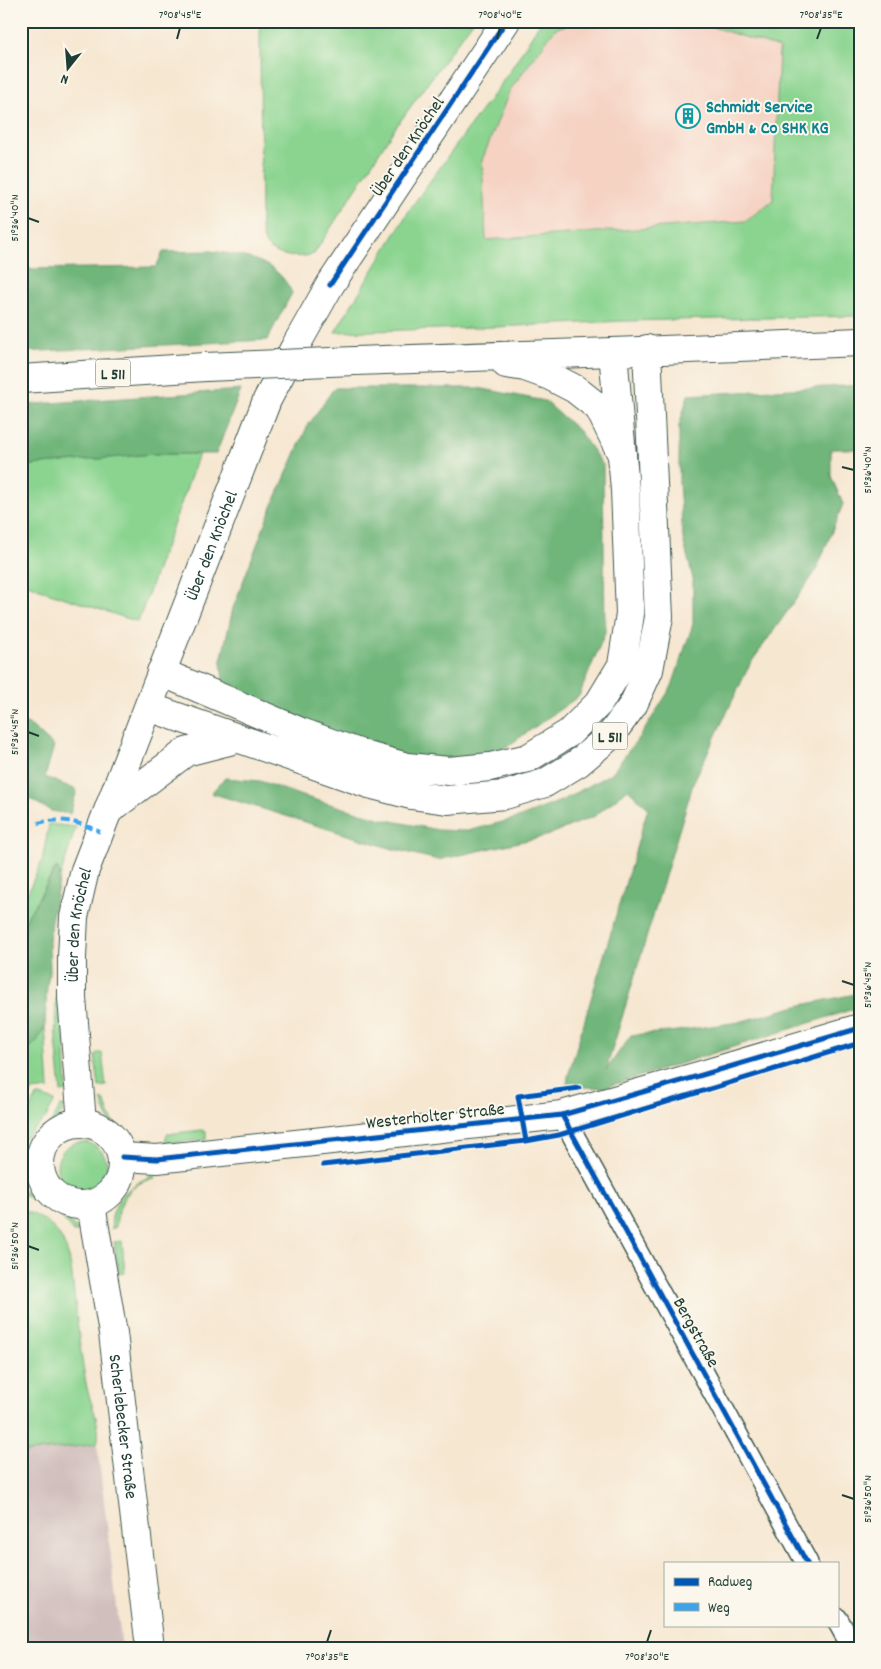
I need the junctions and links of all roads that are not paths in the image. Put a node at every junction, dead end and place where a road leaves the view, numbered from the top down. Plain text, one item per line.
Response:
1 (506, 21) edge
2 (858, 342) edge
3 (647, 349) junction
4 (613, 352) junction
5 (455, 357) junction
6 (21, 379) edge
7 (622, 455) junction
8 (161, 672) junction
9 (149, 707) junction
10 (237, 739) junction
11 (109, 810) junction
12 (860, 1028) edge
13 (562, 1115) junction
14 (82, 1122) junction
15 (122, 1157) junction
16 (31, 1175) edge
17 (92, 1205) junction
18 (806, 1562) edge
19 (838, 1621) edge
20 (150, 1648) edge
21 (853, 1648) edge

1 - 8 main road, Über den Knöchel
2 - 3 main road, L 511
3 - 4 main road, L 511
3 - 10 main road, L 511
4 - 5 main road, L 511
4 - 7 main road, L 511
5 - 6 main road, L 511, bridge
5 - 7 main road, L 511
7 - 8 main road, L 511
8 - 9 main road, Über den Knöchel
9 - 10 main road, L 511
9 - 11 main road, Über den Knöchel
10 - 11 main road
11 - 14 main road, Über den Knöchel
12 - 13 main road, Westerholter Straße
13 - 15 main road, Westerholter Straße
13 - 18 street, Bergstraße
14 - 15 main road
14 - 16 main road
15 - 17 main road
16 - 17 main road
17 - 20 main road, Scherlebecker Straße
19 - 21 street

